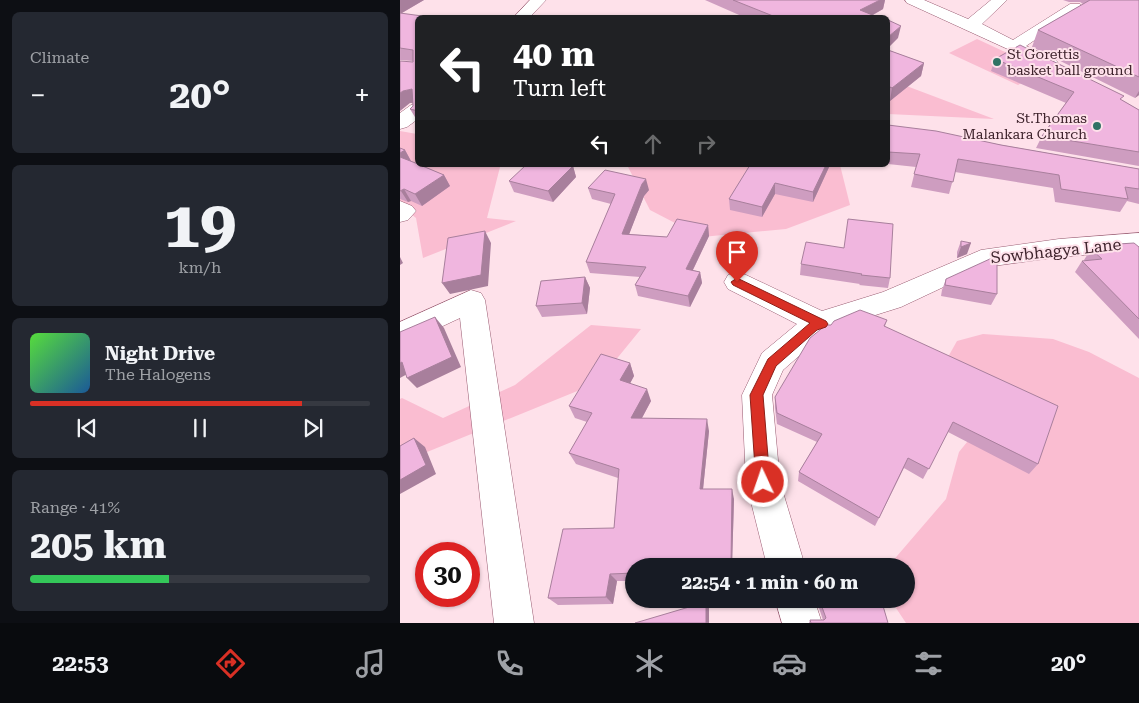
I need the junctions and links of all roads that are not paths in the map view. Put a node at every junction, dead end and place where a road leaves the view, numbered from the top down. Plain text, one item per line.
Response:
1 (539, 0) edge
2 (912, 0) edge
3 (1000, 0) edge
4 (1074, 7) edge
5 (523, 15) edge
6 (977, 29) junction
7 (1014, 46) junction
8 (1061, 70) edge
9 (415, 111) edge
10 (400, 123) edge
11 (400, 209) edge
12 (400, 214) edge
13 (1139, 242) edge
14 (737, 282) dead end
15 (817, 326) junction
16 (400, 335) edge
17 (784, 558) edge
18 (798, 608) edge
19 (514, 623) edge
20 (802, 623) edge

1 - 5 street
2 - 6 street
3 - 6 street
4 - 7 street
6 - 7 street
7 - 8 street
9 - 10 street
11 - 12 street
13 - 15 street, Sowbhagya Lane
14 - 15 street
15 - 17 street, Sowbhagya Lane
16 - 19 street
18 - 20 street

